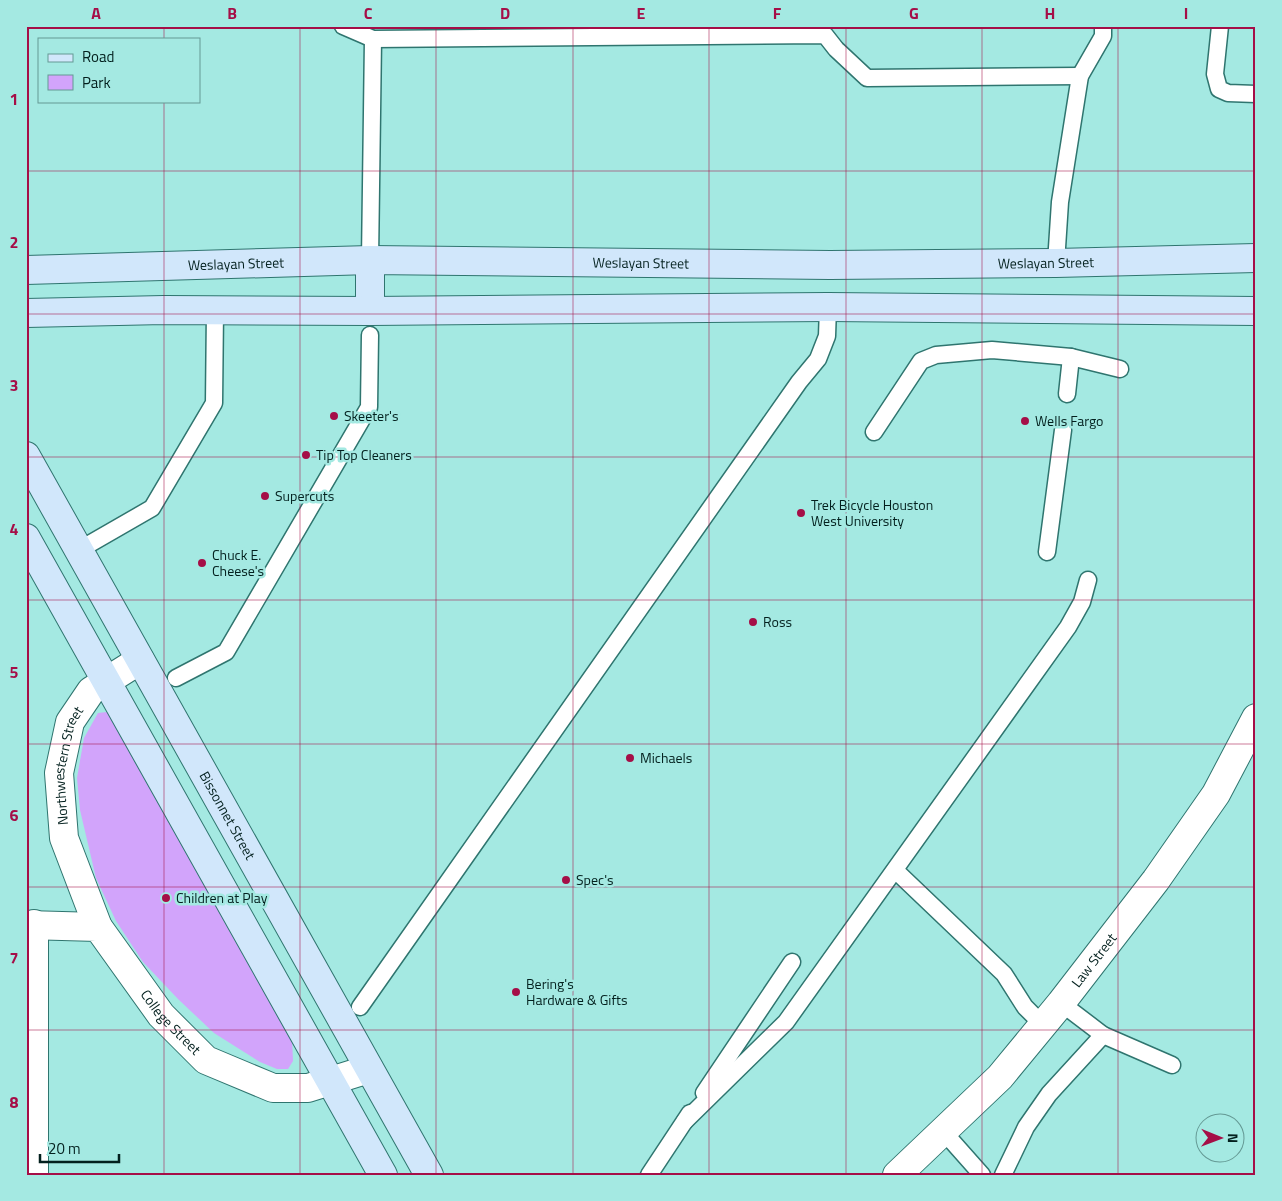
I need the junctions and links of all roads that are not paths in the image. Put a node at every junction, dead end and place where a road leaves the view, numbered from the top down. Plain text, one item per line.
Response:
1 (344, 26) edge
2 (1104, 26) edge
3 (1220, 26) edge
4 (373, 39) junction
5 (1080, 76) junction
6 (1256, 94) edge
7 (1256, 258) edge
8 (370, 260) junction
9 (1056, 263) junction
10 (830, 265) junction
11 (26, 270) edge
12 (828, 307) junction
13 (215, 310) junction
14 (1256, 311) edge
15 (26, 313) edge
16 (370, 323) junction
17 (1071, 357) junction
18 (1120, 369) dead end
19 (1067, 394) dead end
20 (1063, 430) dead end
21 (874, 432) dead end
22 (26, 456) edge
23 (26, 538) edge
24 (79, 550) junction
25 (1047, 552) dead end
26 (1088, 580) dead end
27 (140, 660) junction
28 (176, 678) dead end
29 (106, 682) junction
30 (1256, 718) edge
31 (894, 870) junction
32 (30, 925) edge
33 (98, 927) junction
34 (792, 962) dead end
35 (1061, 1003) junction
36 (360, 1007) dead end
37 (1043, 1025) junction
38 (1103, 1035) junction
39 (1172, 1065) dead end
40 (369, 1069) junction
41 (330, 1081) junction
42 (684, 1122) junction
43 (943, 1131) junction
44 (34, 1175) edge
45 (383, 1175) edge
46 (429, 1175) edge
47 (649, 1175) edge
48 (897, 1175) edge
49 (982, 1175) edge
50 (1003, 1175) edge

1 - 4 lane
2 - 5 lane
3 - 6 lane
4 - 5 lane
4 - 8 lane
5 - 9 lane
7 - 9 main road, Weslayan Street
8 - 10 main road, Weslayan Street
8 - 11 main road, Weslayan Street
8 - 16 main road
9 - 10 main road, Weslayan Street
10 - 12 main road
12 - 14 main road
12 - 16 main road
12 - 36 lane
13 - 15 main road
13 - 16 main road
13 - 24 lane
16 - 28 lane
17 - 18 lane
17 - 19 lane
17 - 21 lane
20 - 25 lane
22 - 24 main road, Bissonnet Street
23 - 29 main road
24 - 27 main road, Bissonnet Street
26 - 31 lane
27 - 29 street, Northwestern Street
27 - 40 main road, Bissonnet Street
29 - 33 street, Northwestern Street
29 - 41 main road
30 - 35 street, Law Street
31 - 37 lane
31 - 42 lane
32 - 33 street
32 - 44 street
33 - 41 street, College Street
34 - 42 lane
35 - 37 street, Law Street
35 - 38 lane
37 - 43 street, Law Street
38 - 39 lane
38 - 50 lane
40 - 41 street, College Street
40 - 46 main road, Bissonnet Street
41 - 45 main road
42 - 47 lane
43 - 48 street, Law Street
43 - 49 lane

